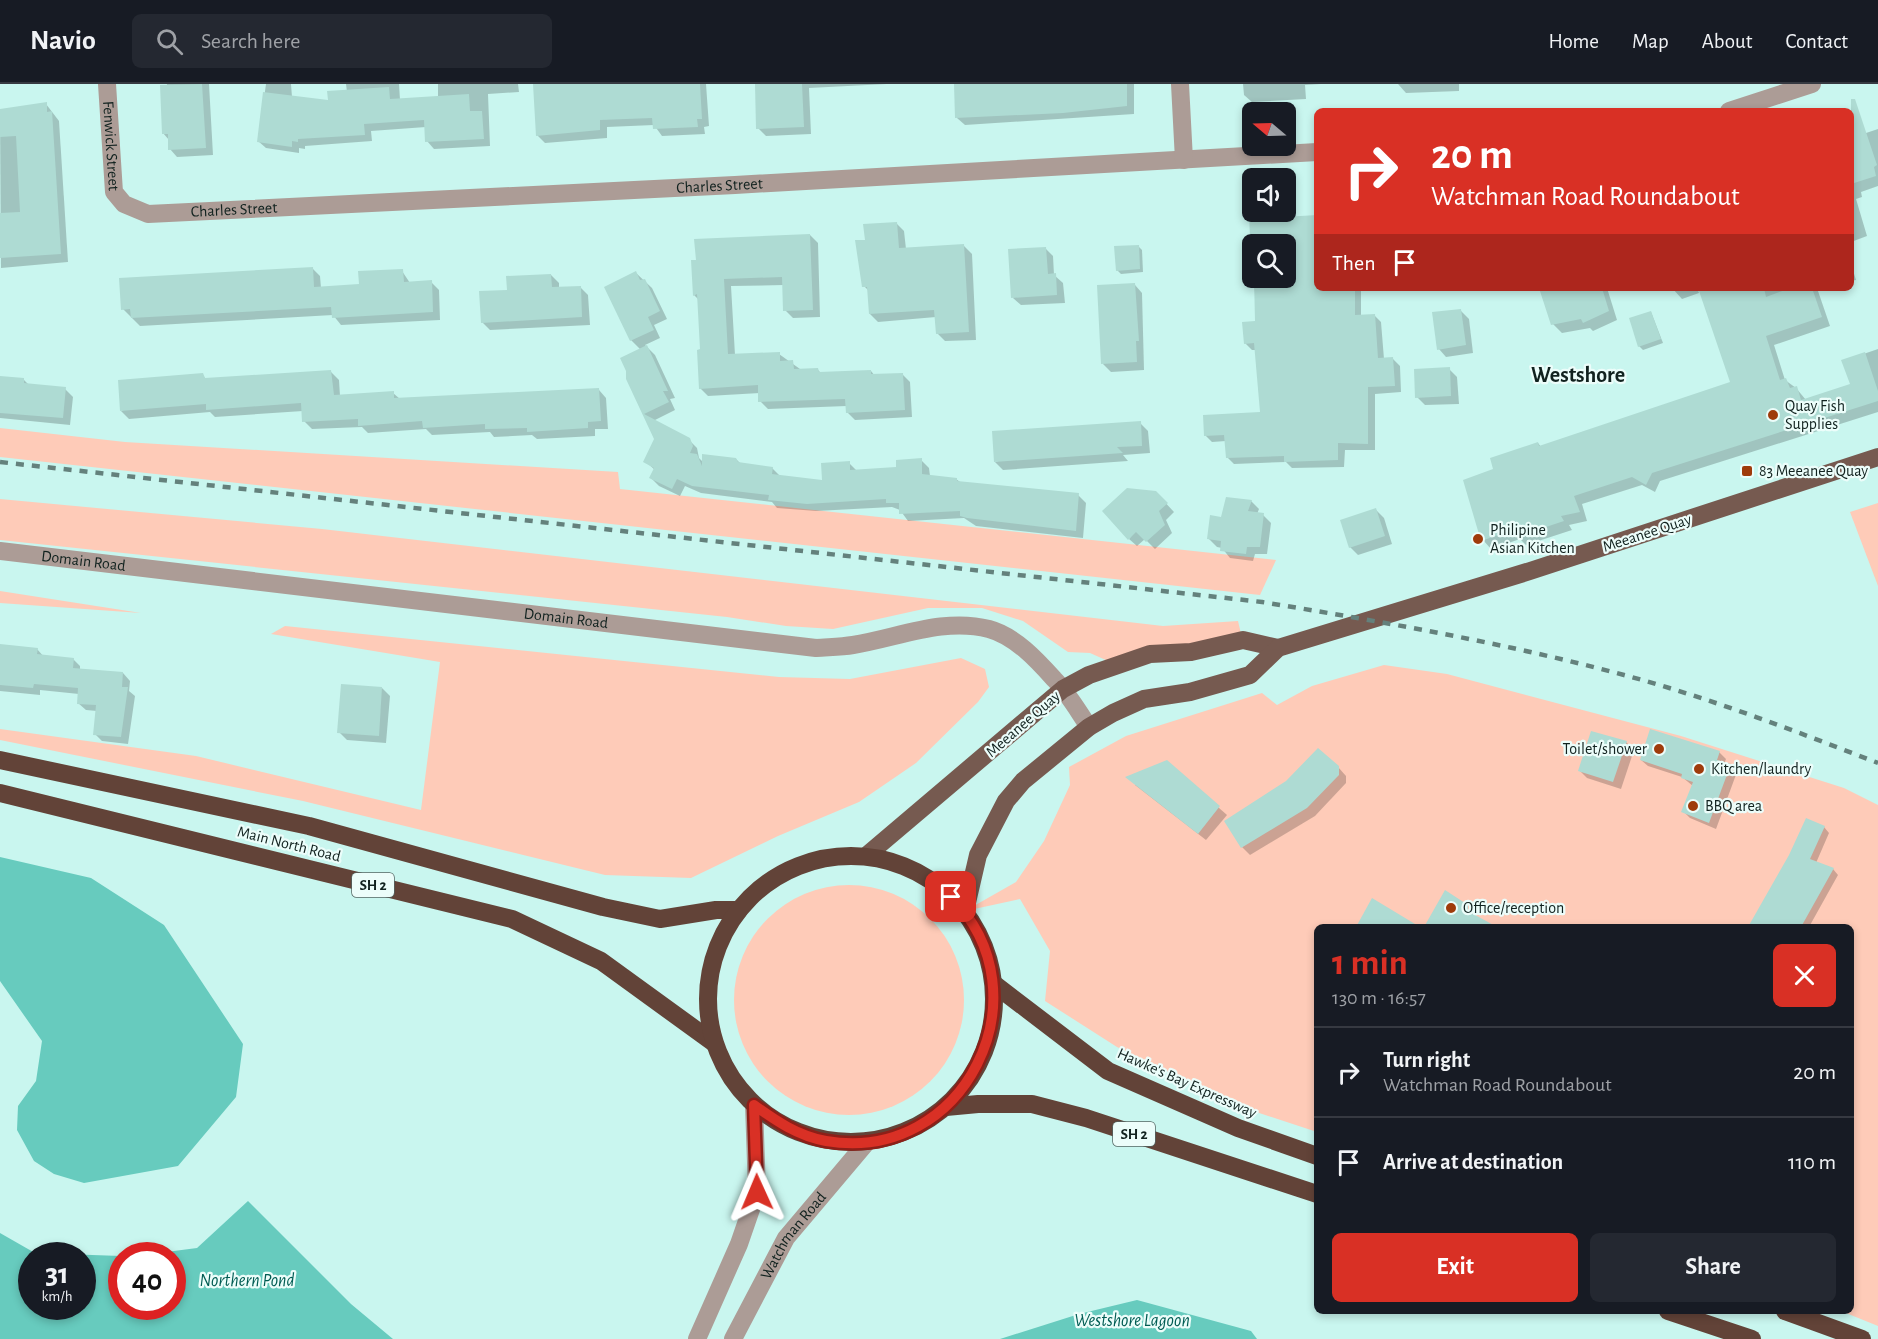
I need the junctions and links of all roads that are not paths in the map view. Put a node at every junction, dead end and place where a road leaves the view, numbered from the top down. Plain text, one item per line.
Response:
1 (107, 84) edge
2 (1180, 84) edge
3 (1812, 84) edge
4 (1738, 108) edge
5 (1314, 152) edge
6 (1184, 160) junction
7 (124, 204) joint
8 (1878, 457) edge
9 (0, 551) edge
10 (1278, 648) junction
11 (1062, 689) junction
12 (1089, 727) junction
13 (0, 760) edge
14 (0, 793) edge
15 (866, 856) junction
16 (739, 910) junction
17 (965, 911) junction
18 (994, 984) junction
19 (714, 1043) junction
20 (754, 1105) junction
21 (946, 1107) junction
22 (867, 1142) junction
23 (1314, 1155) edge
24 (1314, 1193) edge
25 (1677, 1314) edge
26 (1793, 1314) edge
27 (697, 1339) edge
28 (733, 1339) edge
29 (1752, 1339) edge
30 (1862, 1339) edge

1 - 7 street, Fenwick Street
2 - 6 street
3 - 4 street
5 - 6 street, Charles Street
6 - 7 street, Charles Street
8 - 10 main road, Meeanee Quay
9 - 11 street, Domain Road
10 - 11 main road, Meeanee Quay
10 - 12 main road, Meeanee Quay
11 - 12 street, Domain Road
11 - 15 main road, Meeanee Quay
12 - 17 main road, Meeanee Quay
13 - 16 highway, Main North Road / SH 2
14 - 19 highway, Main North Road / SH 2
15 - 16 highway, SH 2
15 - 17 highway, SH 2
16 - 19 highway, SH 2
17 - 18 highway, SH 2
18 - 21 highway, SH 2
18 - 23 highway, Hawke's Bay Expressway
19 - 20 highway, SH 2
20 - 22 highway, SH 2
20 - 27 street
21 - 22 highway, SH 2
21 - 24 highway, SH 2
22 - 28 street, Watchman Road
25 - 29 highway
26 - 30 highway

